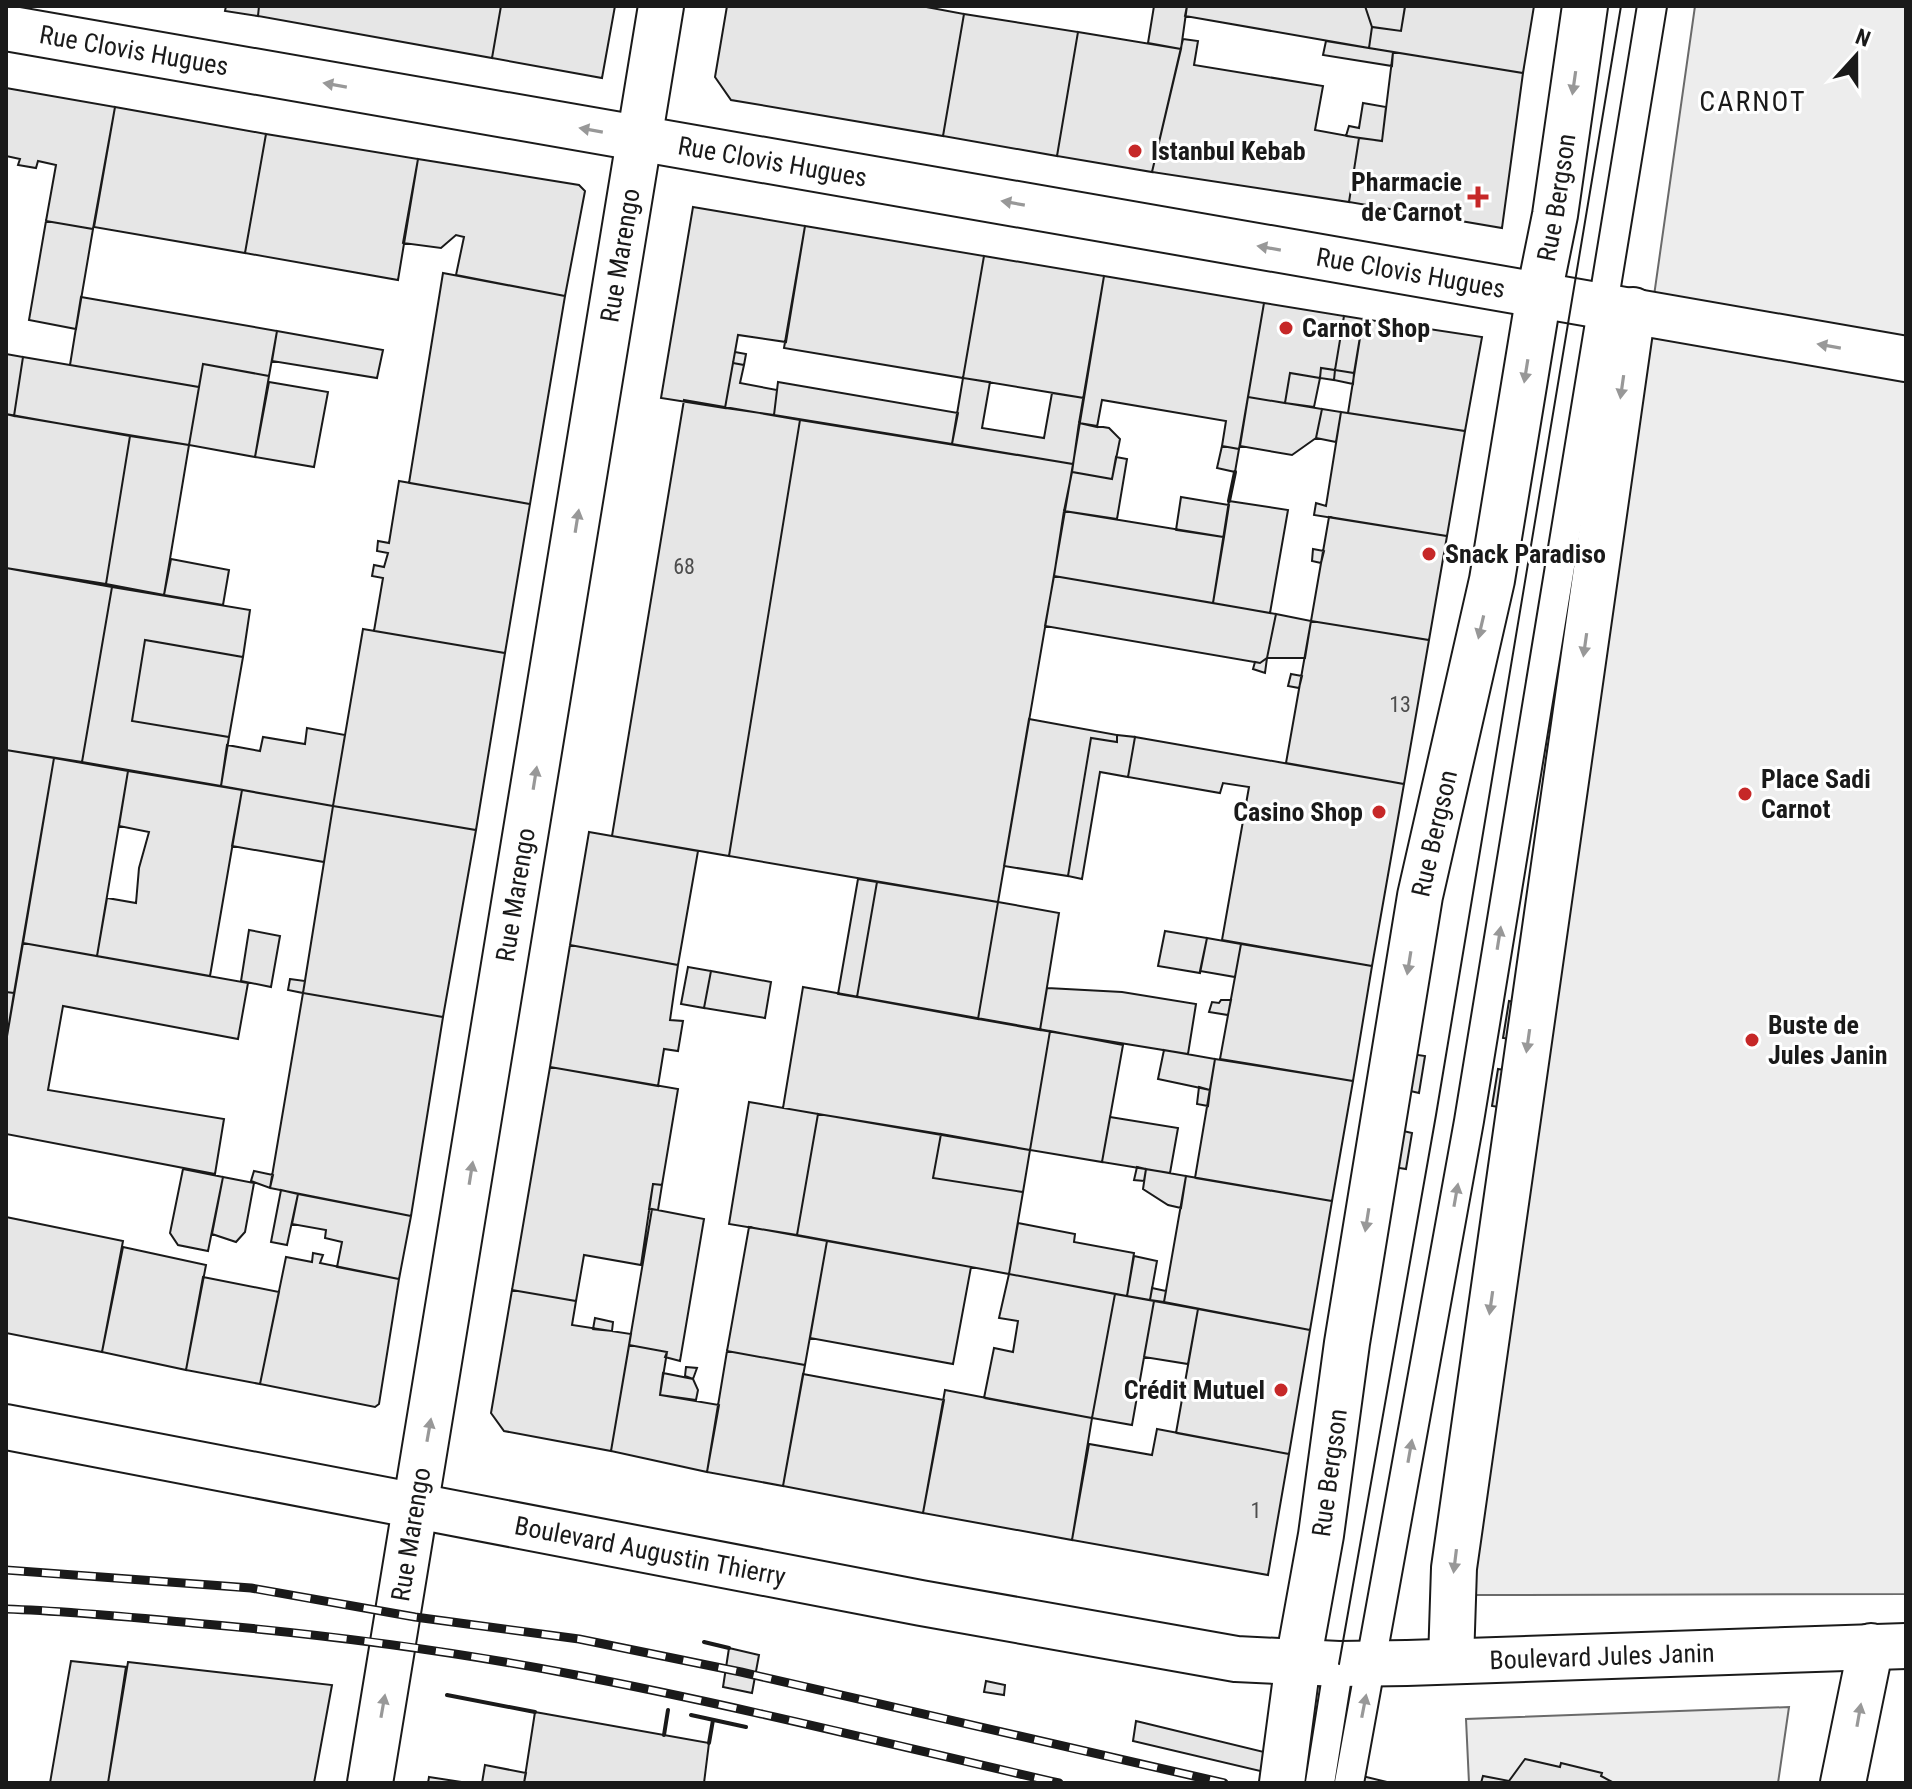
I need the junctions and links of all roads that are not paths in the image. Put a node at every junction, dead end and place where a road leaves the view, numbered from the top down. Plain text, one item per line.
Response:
1 (661, 6) edge
2 (1585, 6) edge
3 (1652, 6) edge
4 (6, 28) edge
5 (639, 138) junction
6 (1539, 294) junction
7 (1618, 307) junction
8 (1906, 359) edge
9 (6, 1427) edge
10 (416, 1506) junction
11 (1888, 1646) edge
12 (1451, 1661) junction
13 (1337, 1663) junction
14 (1326, 1745) junction
15 (370, 1783) edge
16 (1282, 1783) edge
17 (1320, 1783) edge
18 (1349, 1783) edge
19 (1843, 1783) edge

1 - 5 street, Rue Marengo
2 -> 6 street, Rue Bergson
3 - 7 lane
5 -> 4 street, Rue Clovis Hugues
6 -> 5 street, Rue Clovis Hugues
10 -> 5 street, Rue Marengo
6 - 7 street
6 -> 13 street, Rue Bergson
8 -> 7 street
7 -> 12 street
13 -> 7 lane
9 - 10 street, Boulevard Augustin Thierry
10 - 13 street, Boulevard Augustin Thierry
15 -> 10 street, Rue Marengo
11 - 12 street, Boulevard Jules Janin
19 -> 11 street
12 - 13 street, Boulevard Jules Janin
13 - 14 lane
13 - 14 lane
13 - 16 street, Rue Bergson
18 -> 13 lane
14 - 17 lane

